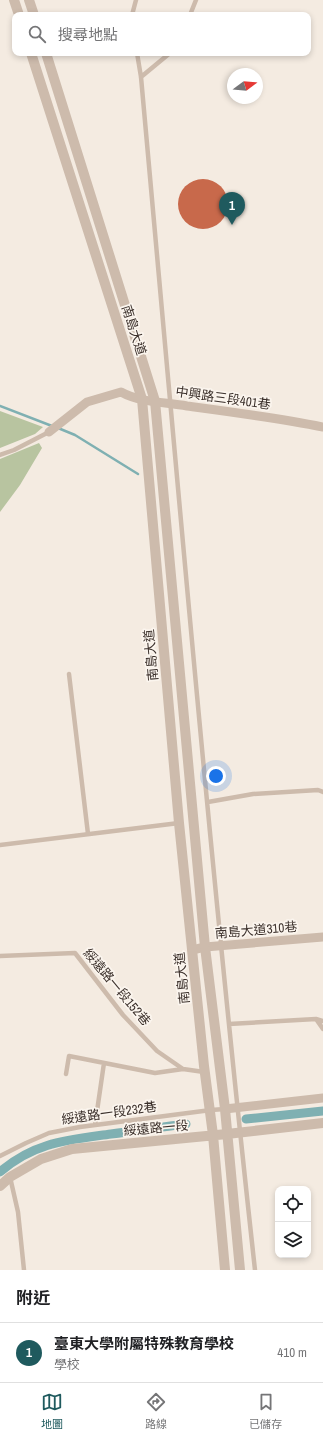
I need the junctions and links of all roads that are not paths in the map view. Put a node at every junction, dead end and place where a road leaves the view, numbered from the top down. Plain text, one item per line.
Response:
1 (14, 0) edge
2 (29, 0) edge
3 (136, 0) edge
4 (196, 0) edge
5 (18, 12) edge
6 (33, 12) edge
7 (133, 12) edge
8 (191, 12) edge
9 (32, 56) edge
10 (47, 56) edge
11 (138, 56) edge
12 (166, 56) edge
13 (142, 77) junction
14 (142, 399) junction
15 (155, 401) junction
16 (171, 404) junction
17 (323, 427) edge
18 (49, 432) joint
19 (0, 455) edge
20 (69, 674) dead end
21 (323, 792) edge
22 (208, 802) junction
23 (179, 822) junction
24 (88, 834) junction
25 (0, 845) edge
26 (323, 937) edge
27 (221, 946) junction
28 (205, 947) junction
29 (192, 950) junction
30 (0, 956) edge
31 (316, 1019) junction
32 (323, 1021) edge
33 (229, 1024) junction
34 (323, 1029) edge
35 (104, 1063) junction
36 (183, 1069) junction
37 (205, 1072) junction
38 (66, 1074) dead end
39 (323, 1098) edge
40 (237, 1108) junction
41 (211, 1110) junction
42 (225, 1110) junction
43 (323, 1123) edge
44 (95, 1125) junction
45 (240, 1133) junction
46 (227, 1134) junction
47 (213, 1135) junction
48 (0, 1156) edge
49 (10, 1177) junction
50 (0, 1186) edge
51 (24, 1270) edge
52 (225, 1270) edge
53 (240, 1270) edge
54 (255, 1270) edge

1 - 5 street
2 - 6 street
3 - 7 lane
4 - 8 lane
9 - 14 street, 南島大道
10 - 15 street, 南島大道
11 - 13 lane
12 - 13 lane
13 - 16 lane
14 - 15 street, 中興路三段401巷
14 - 18 street, 中興路三段401巷
14 - 23 street, 南島大道
15 - 16 street, 中興路三段401巷
15 - 28 street, 南島大道
16 - 17 street, 中興路三段401巷
16 - 22 lane
18 - 19 lane
20 - 24 lane
21 - 22 lane
22 - 27 lane
23 - 24 lane
23 - 29 street, 南島大道
24 - 25 lane
26 - 27 street, 南島大道310巷
27 - 28 street, 南島大道310巷
27 - 33 lane
28 - 29 street, 南島大道310巷
28 - 42 street, 南島大道
29 - 37 street, 南島大道
30 - 36 lane, 綏遠路一段152巷
31 - 32 lane
31 - 33 lane
31 - 34 lane
33 - 40 lane
35 - 36 lane
35 - 38 lane
35 - 44 lane
36 - 37 lane, 綏遠路一段152巷
37 - 41 street, 南島大道
39 - 40 street
40 - 42 street
40 - 45 lane
41 - 42 lane, 綏遠路一段232巷
41 - 44 lane, 綏遠路一段232巷
41 - 47 street, 南島大道
42 - 46 street, 南島大道
43 - 45 street, 綏遠路一段
44 - 48 lane, 綏遠路一段232巷
45 - 46 street, 綏遠路一段
45 - 54 lane
46 - 47 street, 綏遠路一段
46 - 53 street, 南島大道
47 - 49 street, 綏遠路一段
47 - 52 street, 南島大道
49 - 50 street, 綏遠路一段
49 - 51 lane

